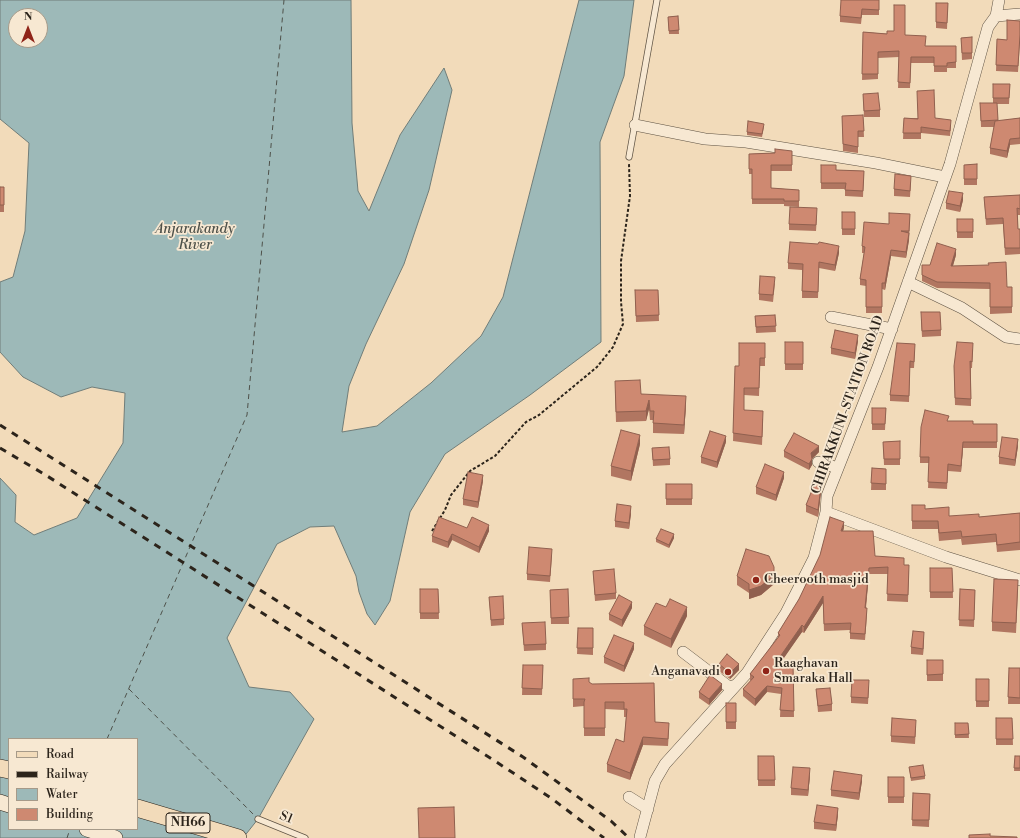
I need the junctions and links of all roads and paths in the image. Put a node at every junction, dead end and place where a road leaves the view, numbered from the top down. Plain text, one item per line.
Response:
1 (657, 0) edge
2 (996, 1) edge
3 (1020, 14) edge
4 (996, 16) junction
5 (635, 125) junction
6 (629, 157) joint
7 (945, 177) junction
8 (908, 282) junction
9 (831, 316) dead end
10 (892, 329) junction
11 (1020, 339) edge
12 (818, 462) dead end
13 (838, 468) junction
14 (826, 512) junction
15 (432, 531) edge
16 (1020, 580) edge
17 (683, 652) dead end
18 (736, 685) junction
19 (629, 797) dead end
20 (138, 808) edge
21 (648, 809) junction
22 (258, 819) dead end
23 (90, 830) edge
24 (640, 837) dead end
25 (115, 838) edge
26 (238, 838) edge
27 (305, 838) edge

1 - 5 lane
2 - 4 street, CHIRAKKUNI-STATION ROAD
3 - 4 street
4 - 7 street, CHIRAKKUNI-STATION ROAD
5 - 6 lane
5 - 7 street
6 - 15 path
7 - 8 street, CHIRAKKUNI-STATION ROAD
8 - 10 street, CHIRAKKUNI-STATION ROAD
8 - 11 street
9 - 10 street
10 - 13 street, CHIRAKKUNI-STATION ROAD
12 - 13 street
13 - 14 street, CHIRAKKUNI-STATION ROAD
14 - 16 street
14 - 18 street, CHIRAKKUNI-STATION ROAD
17 - 18 street
18 - 21 street, CHIRAKKUNI-STATION ROAD
19 - 21 street
20 - 26 main road, NH66
21 - 24 street, CHIRAKKUNI-STATION ROAD
22 - 27 lane, S1
23 - 25 street

